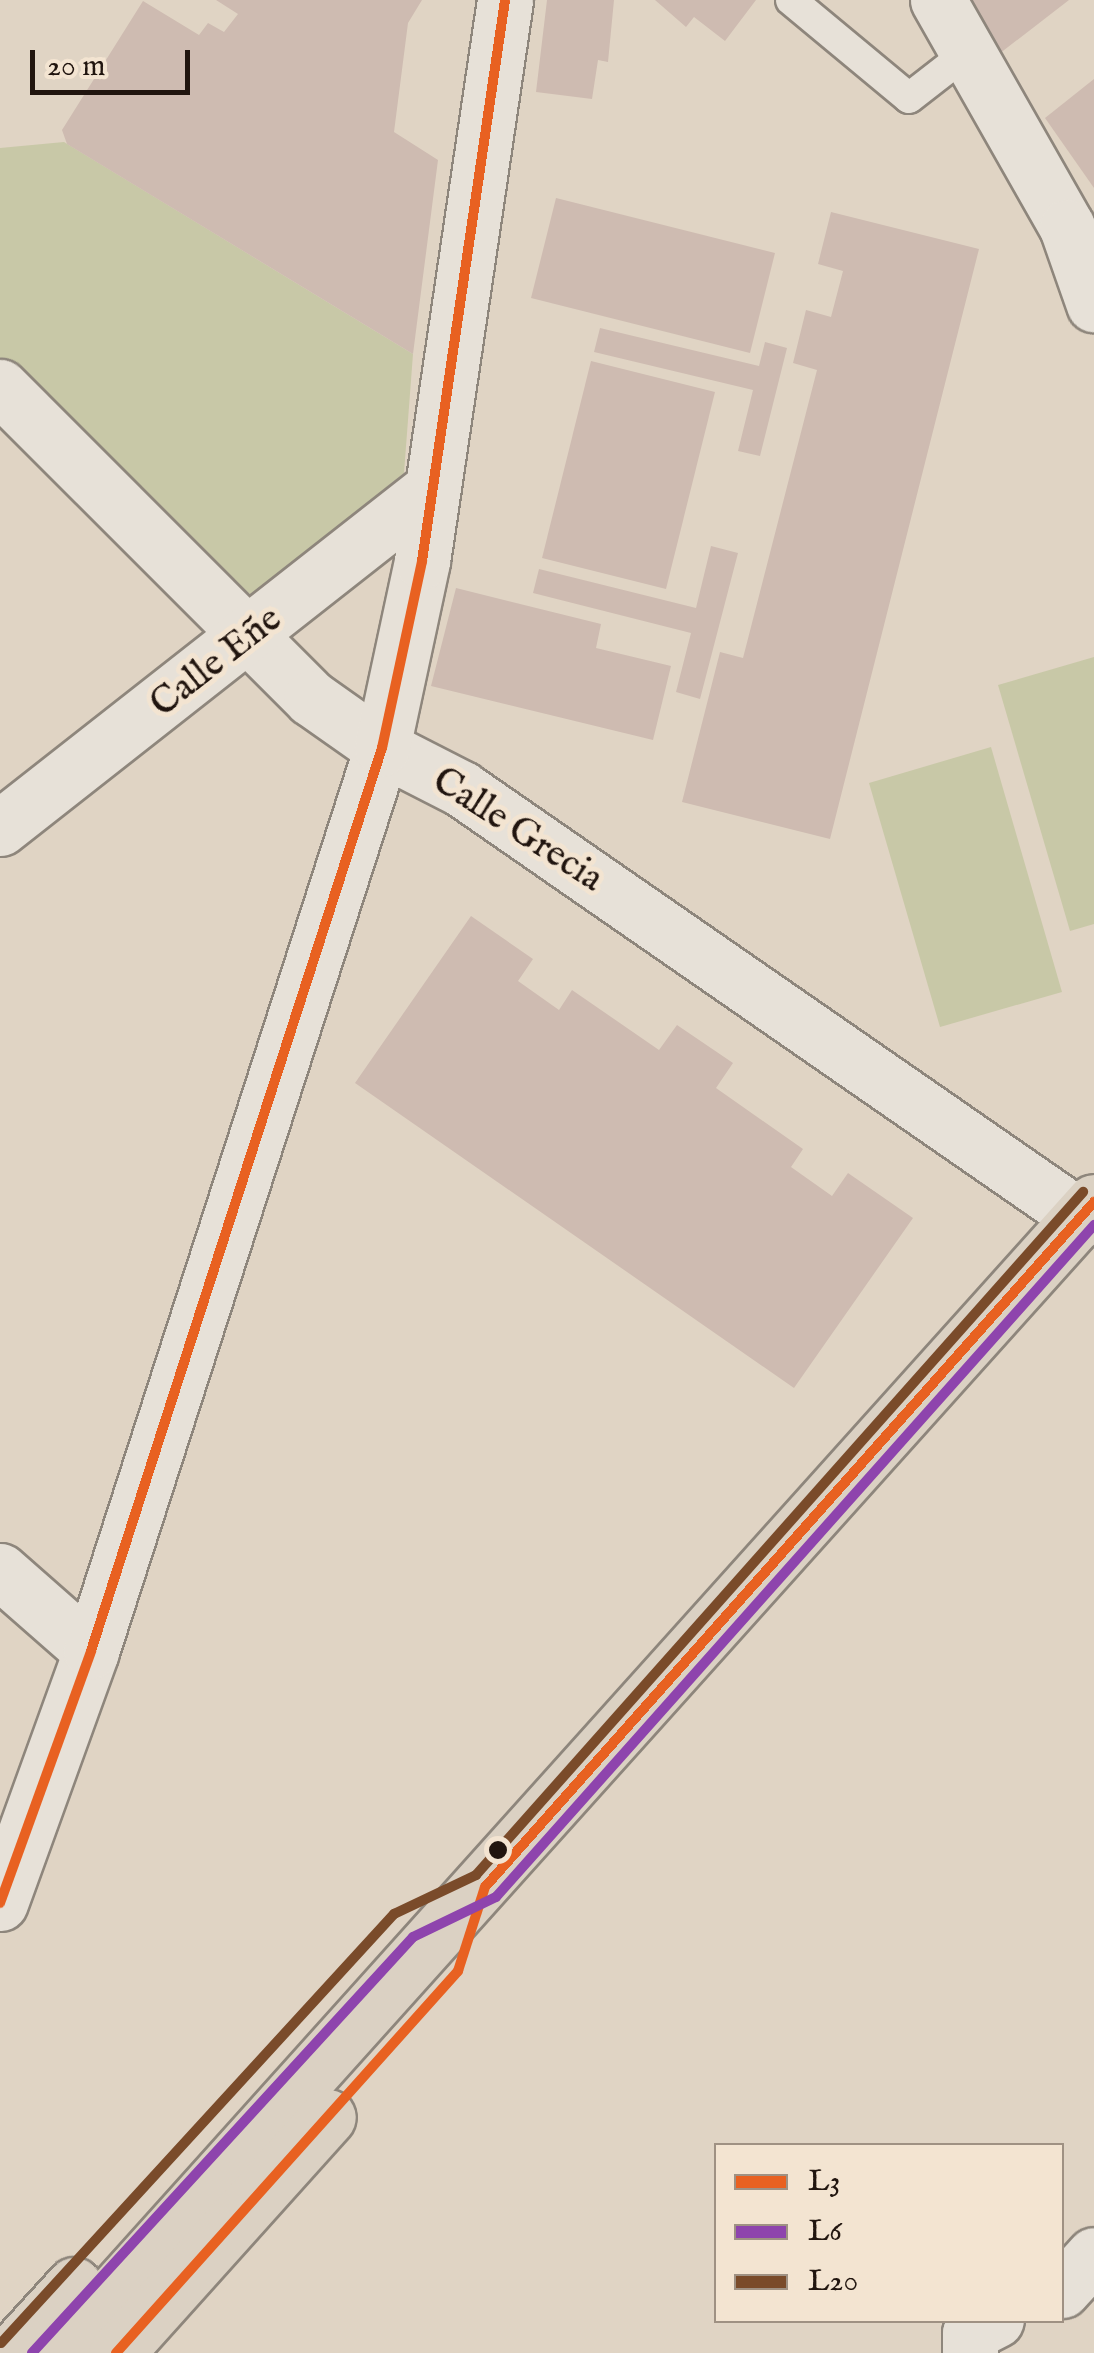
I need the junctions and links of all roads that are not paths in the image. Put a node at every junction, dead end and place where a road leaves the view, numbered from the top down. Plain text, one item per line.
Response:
1 (505, 0) edge
2 (791, 0) edge
3 (938, 0) edge
4 (963, 56) junction
5 (1094, 304) edge
6 (0, 387) edge
7 (429, 491) junction
8 (252, 638) junction
9 (382, 748) junction
10 (0, 828) edge
11 (1088, 1210) edge
12 (0, 1571) edge
13 (91, 1651) junction
14 (485, 1887) junction
15 (0, 1903) edge
16 (1094, 2255) edge
17 (1064, 2288) edge
18 (990, 2323) edge
19 (12, 2353) edge
20 (60, 2353) edge
21 (116, 2353) edge
22 (970, 2353) edge

1 - 7 street
2 - 4 lane
3 - 4 street
4 - 5 street
6 - 8 street, Calle Grecia
7 - 8 street, Calle Eñe
7 - 9 street
8 - 9 street, Calle Grecia
8 - 10 street, Calle Eñe
9 - 11 street, Calle Grecia
9 - 13 street
11 - 14 main road
12 - 13 street
13 - 15 street
14 - 19 main road
14 - 20 main road
14 - 21 main road
16 - 17 street
18 - 22 street

